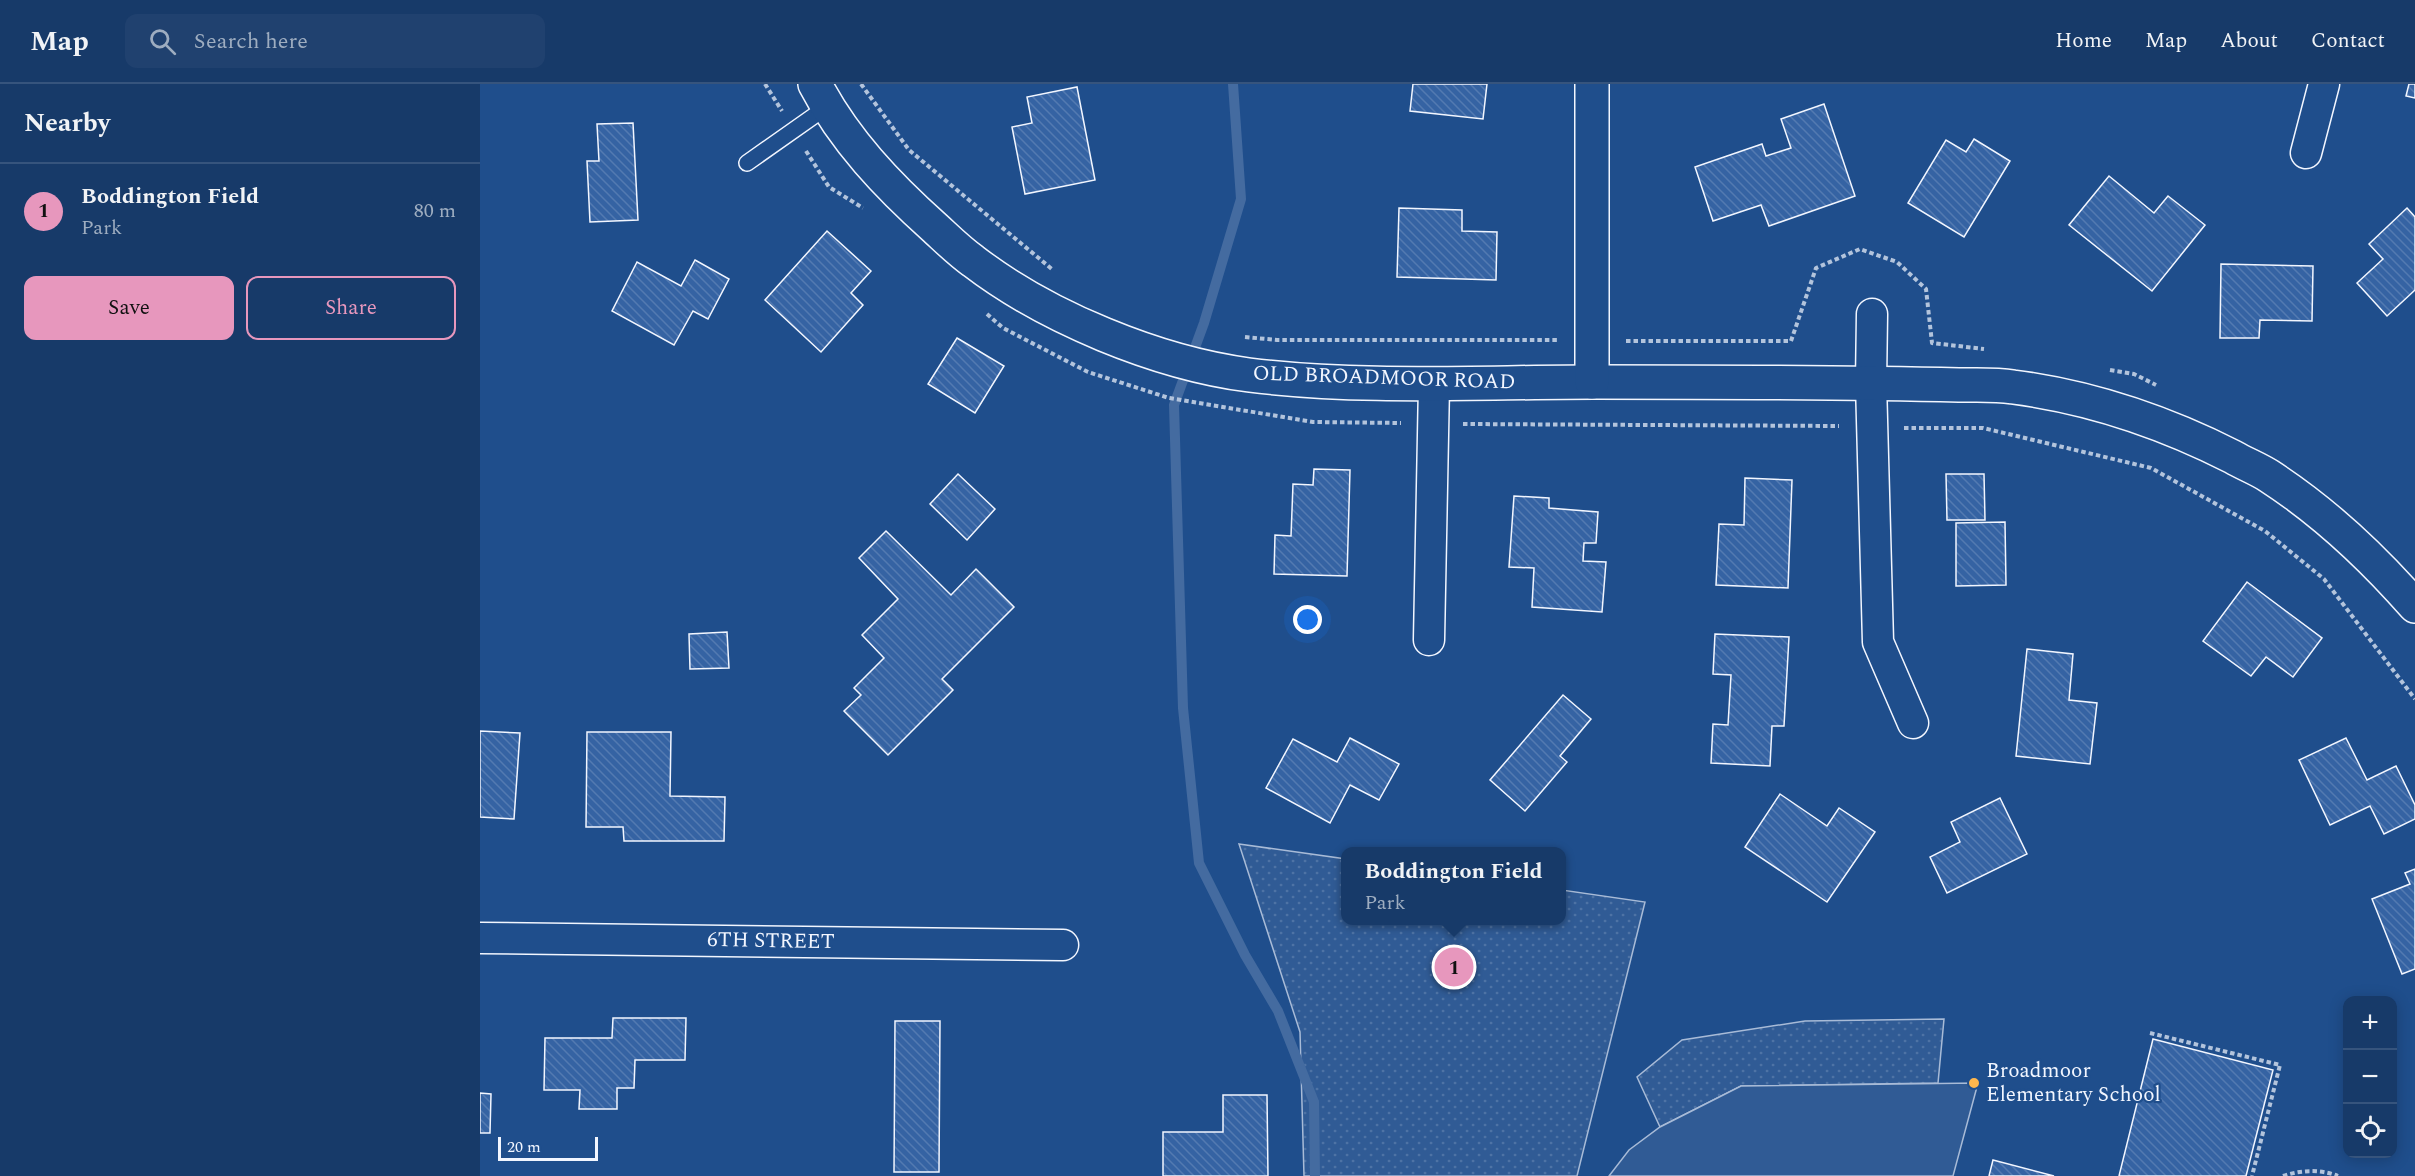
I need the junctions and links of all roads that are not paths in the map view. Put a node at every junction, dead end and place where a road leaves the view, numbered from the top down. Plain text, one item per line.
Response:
1 (1592, 84) edge
2 (2324, 84) edge
3 (822, 95) edge
4 (2306, 153) dead end
5 (747, 162) dead end
6 (1872, 314) dead end
7 (1592, 382) junction
8 (1871, 383) junction
9 (1434, 384) junction
10 (2415, 606) edge
11 (1429, 640) dead end
12 (1913, 723) dead end
13 (480, 938) edge
14 (1063, 945) dead end

1 - 7 street
2 - 4 street
3 - 5 lane
3 - 9 street, OLD BROADMOOR ROAD
6 - 8 street
7 - 8 street, OLD BROADMOOR ROAD
7 - 9 street, OLD BROADMOOR ROAD
8 - 10 street, OLD BROADMOOR ROAD
8 - 12 street
9 - 11 street
13 - 14 street, 6TH STREET

